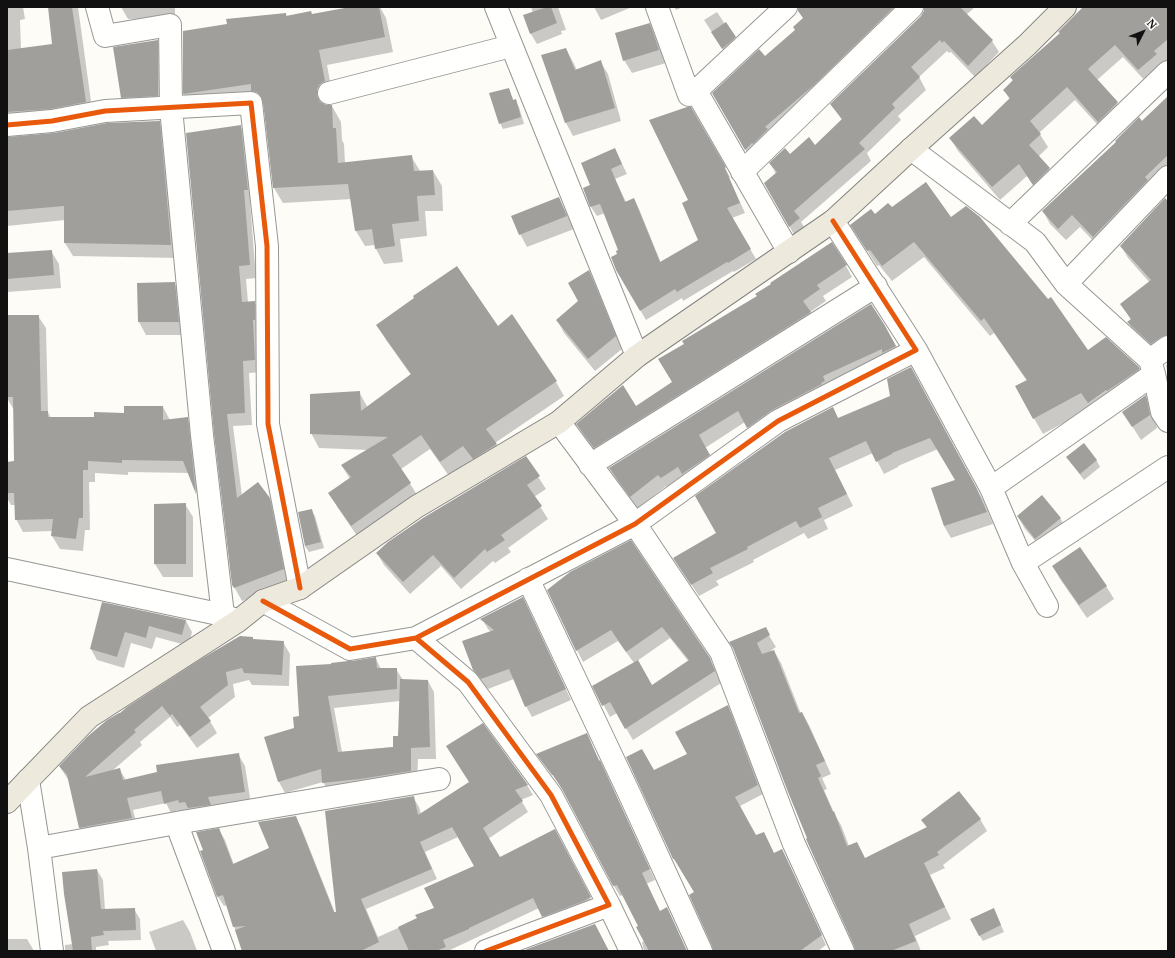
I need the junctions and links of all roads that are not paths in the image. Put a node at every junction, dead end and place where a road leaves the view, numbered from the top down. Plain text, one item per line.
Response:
1 (96, 7) edge
2 (496, 7) edge
3 (657, 7) edge
4 (786, 7) edge
5 (912, 7) edge
6 (1065, 7) edge
7 (511, 46) junction
8 (1168, 72) edge
9 (696, 91) junction
10 (329, 93) dead end
11 (170, 108) junction
12 (7, 125) edge
13 (911, 149) junction
14 (742, 172) junction
15 (1168, 177) edge
16 (833, 221) junction
17 (1010, 224) junction
18 (789, 252) junction
19 (1066, 284) junction
20 (876, 286) junction
21 (1168, 348) edge
22 (916, 350) junction
23 (636, 356) junction
24 (1152, 367) junction
25 (1168, 421) edge
26 (559, 422) junction
27 (590, 465) junction
28 (1168, 467) edge
29 (991, 488) junction
30 (634, 524) junction
31 (1023, 563) junction
32 (7, 569) edge
33 (528, 579) junction
34 (300, 588) junction
35 (263, 600) junction
36 (1047, 606) dead end
37 (230, 618) junction
38 (416, 638) junction
39 (439, 779) dead end
40 (28, 780) junction
41 (7, 802) edge
42 (182, 822) junction
43 (39, 848) junction
44 (609, 905) junction
45 (52, 951) edge
46 (224, 951) edge
47 (486, 951) edge
48 (631, 951) edge
49 (700, 951) edge
50 (843, 951) edge

1 - 11 street
2 - 7 street
3 - 9 street
4 - 9 street
5 - 14 street
6 - 13 main road
7 - 10 street
7 - 23 street
8 - 17 street
9 - 14 street
11 - 12 street
11 - 34 street
11 - 37 street
13 - 16 main road
13 - 17 street
14 - 18 street
15 - 19 street
16 - 18 main road
16 - 20 street
17 - 19 street
18 - 23 main road
19 - 24 street
20 - 22 street
20 - 27 street
21 - 24 street
22 - 29 street
22 - 30 street
23 - 26 main road
24 - 25 street
24 - 29 street
26 - 27 street
26 - 34 main road
27 - 30 street
28 - 31 street
29 - 31 street
30 - 33 street
30 - 50 street
31 - 36 street
32 - 37 street
33 - 38 street
33 - 49 street
34 - 35 main road
35 - 37 main road
35 - 38 street
37 - 40 main road
38 - 44 street
39 - 42 street
40 - 41 main road
40 - 43 street
42 - 43 street
42 - 46 street
43 - 45 street
44 - 47 street
44 - 48 street

